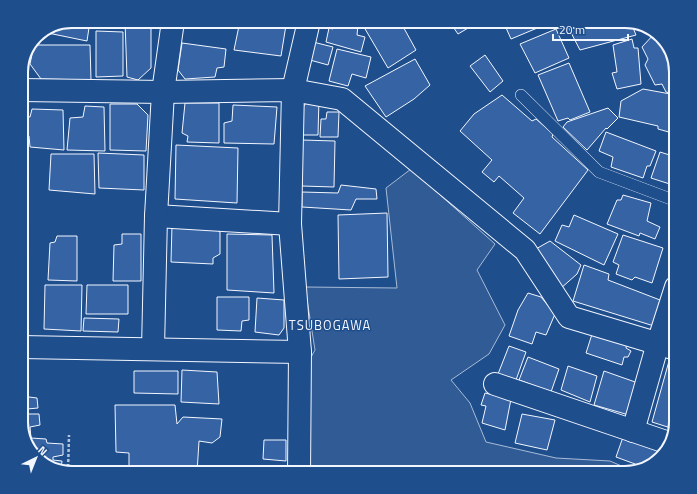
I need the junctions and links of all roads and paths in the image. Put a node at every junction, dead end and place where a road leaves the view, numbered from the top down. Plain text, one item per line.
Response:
1 (172, 28) edge
2 (307, 28) edge
3 (28, 90) edge
4 (293, 90) junction
5 (163, 92) junction
6 (522, 95) dead end
7 (669, 198) edge
8 (156, 216) junction
9 (290, 224) junction
10 (669, 333) edge
11 (667, 346) edge
12 (28, 347) edge
13 (153, 349) junction
14 (300, 352) junction
15 (495, 384) dead end
16 (633, 431) junction
17 (69, 435) dead end
18 (664, 441) edge
19 (68, 466) edge
20 (299, 466) edge

1 - 5 street
2 - 4 street
3 - 5 street
4 - 5 street
4 - 9 street
4 - 11 street
5 - 8 street
6 - 7 lane
8 - 9 street
8 - 13 street
9 - 14 street
10 - 11 street
11 - 16 street
12 - 13 street
13 - 14 street
14 - 20 street
15 - 16 street
16 - 18 street
17 - 19 path

